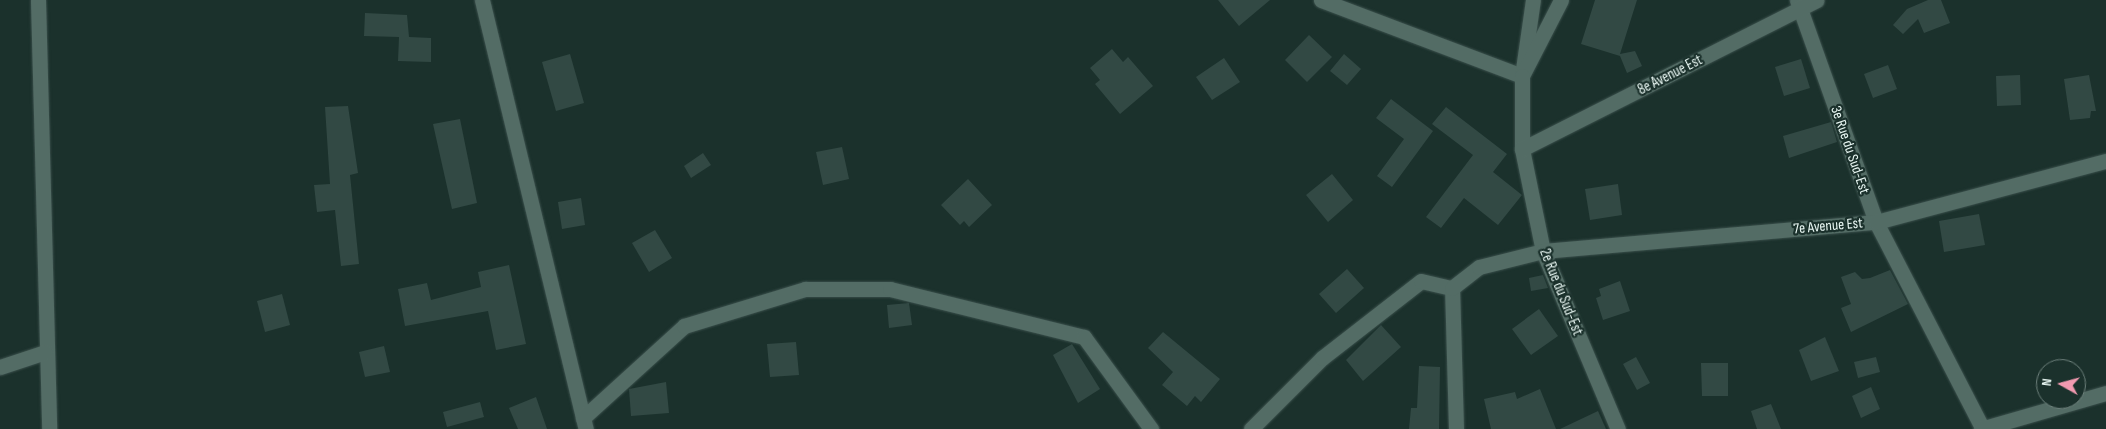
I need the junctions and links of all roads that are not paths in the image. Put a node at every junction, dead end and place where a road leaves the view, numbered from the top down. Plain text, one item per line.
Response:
1 (38, 0) edge
2 (482, 0) edge
3 (1321, 0) edge
4 (1533, 0) edge
5 (1561, 0) edge
6 (1817, 0) edge
7 (1798, 5) edge
8 (1522, 76) junction
9 (1522, 149) junction
10 (2106, 161) edge
11 (1876, 222) junction
12 (1543, 251) junction
13 (1452, 288) junction
14 (45, 352) junction
15 (0, 367) edge
16 (2106, 393) edge
17 (585, 423) edge
18 (49, 429) edge
19 (1151, 429) edge
20 (1251, 429) edge
21 (1456, 429) edge
22 (1618, 429) edge
23 (1982, 429) edge

1 - 14 street
2 - 17 street
3 - 8 street
4 - 8 street, 2e Rue du Sud-Est
5 - 8 street
6 - 7 street, 8e Avenue Est
7 - 9 street, 8e Avenue Est
7 - 11 street, 3e Rue du Sud-Est
8 - 9 street, 2e Rue du Sud-Est
9 - 12 street, 2e Rue du Sud-Est
10 - 11 street, 7e Avenue Est
11 - 12 street, 7e Avenue Est
11 - 23 street, 3e Rue du Sud-Est
12 - 13 street, 7e Avenue Est
12 - 22 street, 2e Rue du Sud-Est
13 - 20 street
13 - 21 street
14 - 15 street
14 - 18 street
16 - 23 street
17 - 19 street

